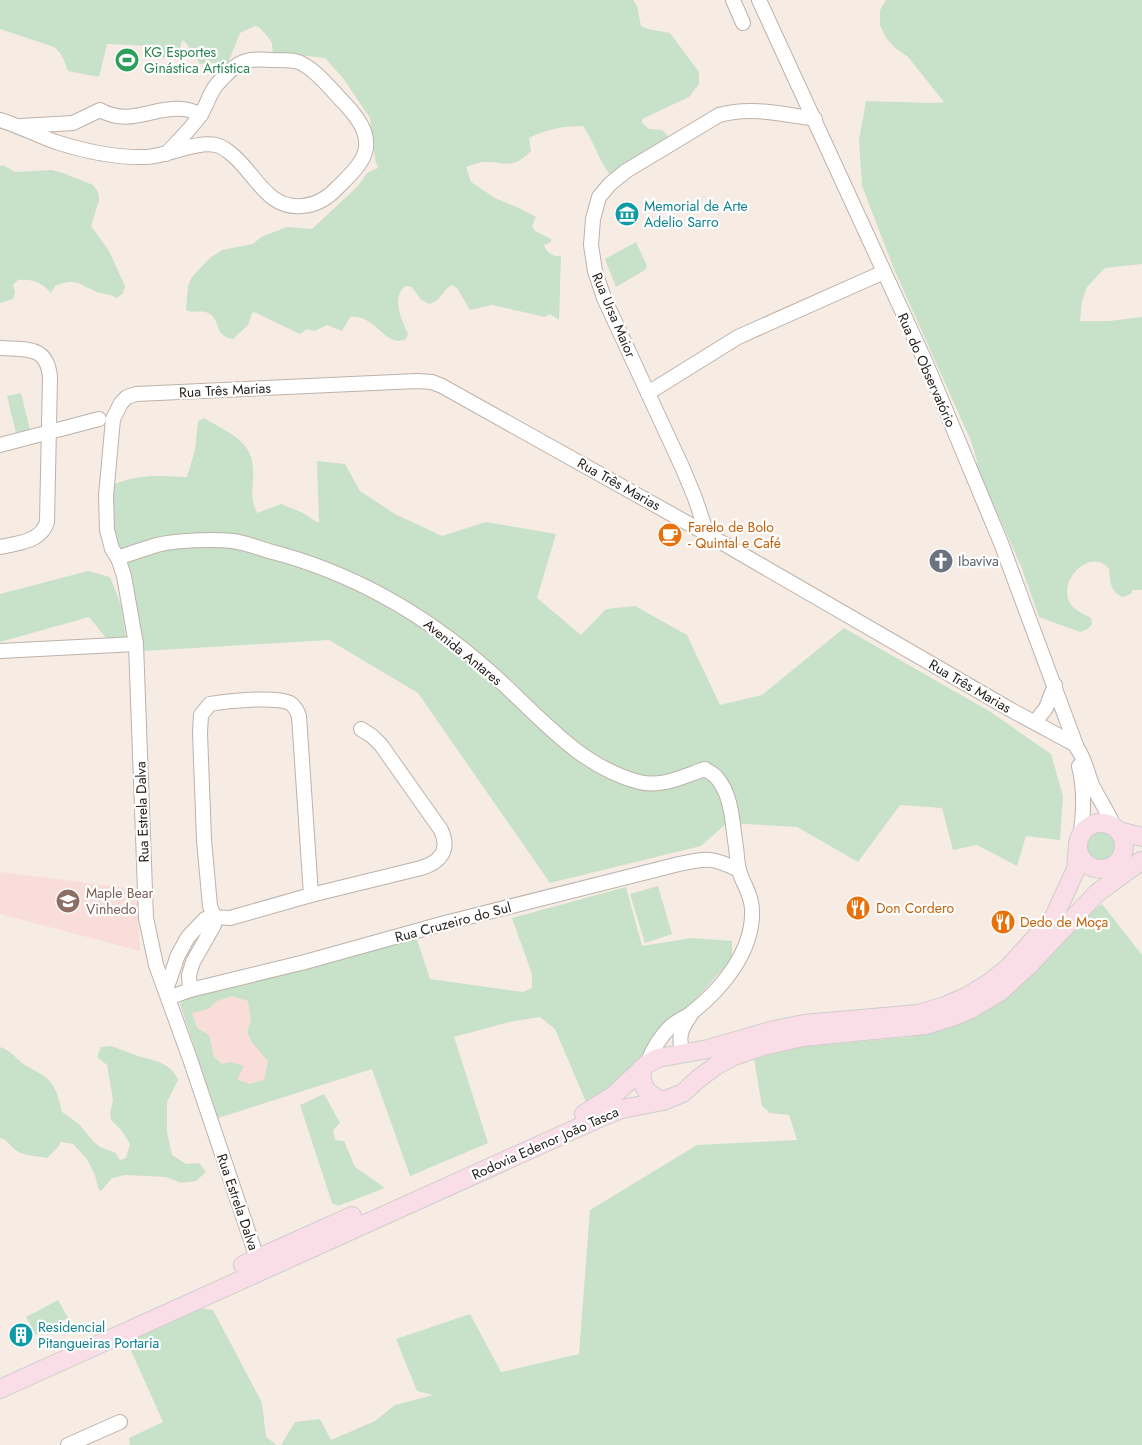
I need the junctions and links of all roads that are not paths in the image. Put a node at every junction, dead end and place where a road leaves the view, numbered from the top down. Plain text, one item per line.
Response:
1 (733, 0) edge
2 (759, 0) edge
3 (743, 23) dead end
4 (201, 115) junction
5 (815, 119) junction
6 (0, 120) edge
7 (18, 126) junction
8 (166, 154) junction
9 (884, 272) junction
10 (0, 348) edge
11 (648, 393) junction
12 (121, 403) joint
13 (99, 419) dead end
14 (50, 432) junction
15 (0, 445) edge
16 (702, 531) junction
17 (0, 547) edge
18 (118, 558) junction
19 (136, 644) junction
20 (0, 651) edge
21 (1055, 685) junction
22 (1035, 722) junction
23 (361, 729) dead end
24 (1077, 746) junction
25 (1116, 829) junction
26 (1142, 837) edge
27 (1079, 841) junction
28 (1141, 861) edge
29 (1115, 869) junction
30 (739, 870) junction
31 (311, 895) junction
32 (1060, 905) junction
33 (1077, 914) junction
34 (214, 917) junction
35 (190, 990) junction
36 (167, 994) junction
37 (691, 1013) junction
38 (683, 1054) junction
39 (644, 1067) junction
40 (688, 1090) junction
41 (664, 1101) junction
42 (259, 1264) junction
43 (0, 1376) edge
44 (0, 1389) edge
45 (120, 1422) dead end
46 (68, 1445) edge

1 - 3 street
2 - 5 street, Rua do Observatório
4 - 7 street
4 - 8 street
4 - 8 street
5 - 9 street, Rua do Observatório
5 - 11 street, Rua Ursa Maior
6 - 7 street
7 - 8 street
9 - 11 street
9 - 21 street, Rua do Observatório
10 - 14 street
11 - 16 street, Rua Ursa Maior
12 - 16 street, Rua Três Marias
12 - 18 street, Rua Estrela Dalva
13 - 14 street
14 - 15 street
14 - 17 street
16 - 22 street, Rua Três Marias
18 - 19 street, Rua Estrela Dalva
18 - 30 street, Avenida Antares
19 - 20 street
19 - 36 street, Rua Estrela Dalva
21 - 22 street
21 - 24 street, Rua do Observatório
22 - 24 street, Rua Três Marias
23 - 31 street
24 - 25 street, Rua do Observatório
24 - 27 street, Rua do Observatório
25 - 26 main road
25 - 27 main road
25 - 29 main road
27 - 29 main road
27 - 32 main road, Rodovia Edenor João Tasca
28 - 29 main road, Rodovia Edenor João Tasca
29 - 33 main road, Rodovia Edenor João Tasca
30 - 35 street, Rua Cruzeiro do Sul
30 - 37 street
31 - 34 street
31 - 34 street
32 - 33 main road
32 - 38 main road, Rodovia Edenor João Tasca
33 - 40 main road, Rodovia Edenor João Tasca
34 - 35 street
34 - 36 street
35 - 36 street, Rua Cruzeiro do Sul
36 - 42 street, Rua Estrela Dalva
37 - 38 street
37 - 39 street
38 - 39 main road, Rodovia Edenor João Tasca
38 - 40 main road
39 - 41 main road
39 - 42 main road, Rodovia Edenor João Tasca
40 - 41 main road, Rodovia Edenor João Tasca
41 - 42 main road, Rodovia Edenor João Tasca
42 - 43 main road, Rodovia Edenor João Tasca
42 - 44 main road, Rodovia Edenor João Tasca
45 - 46 street

